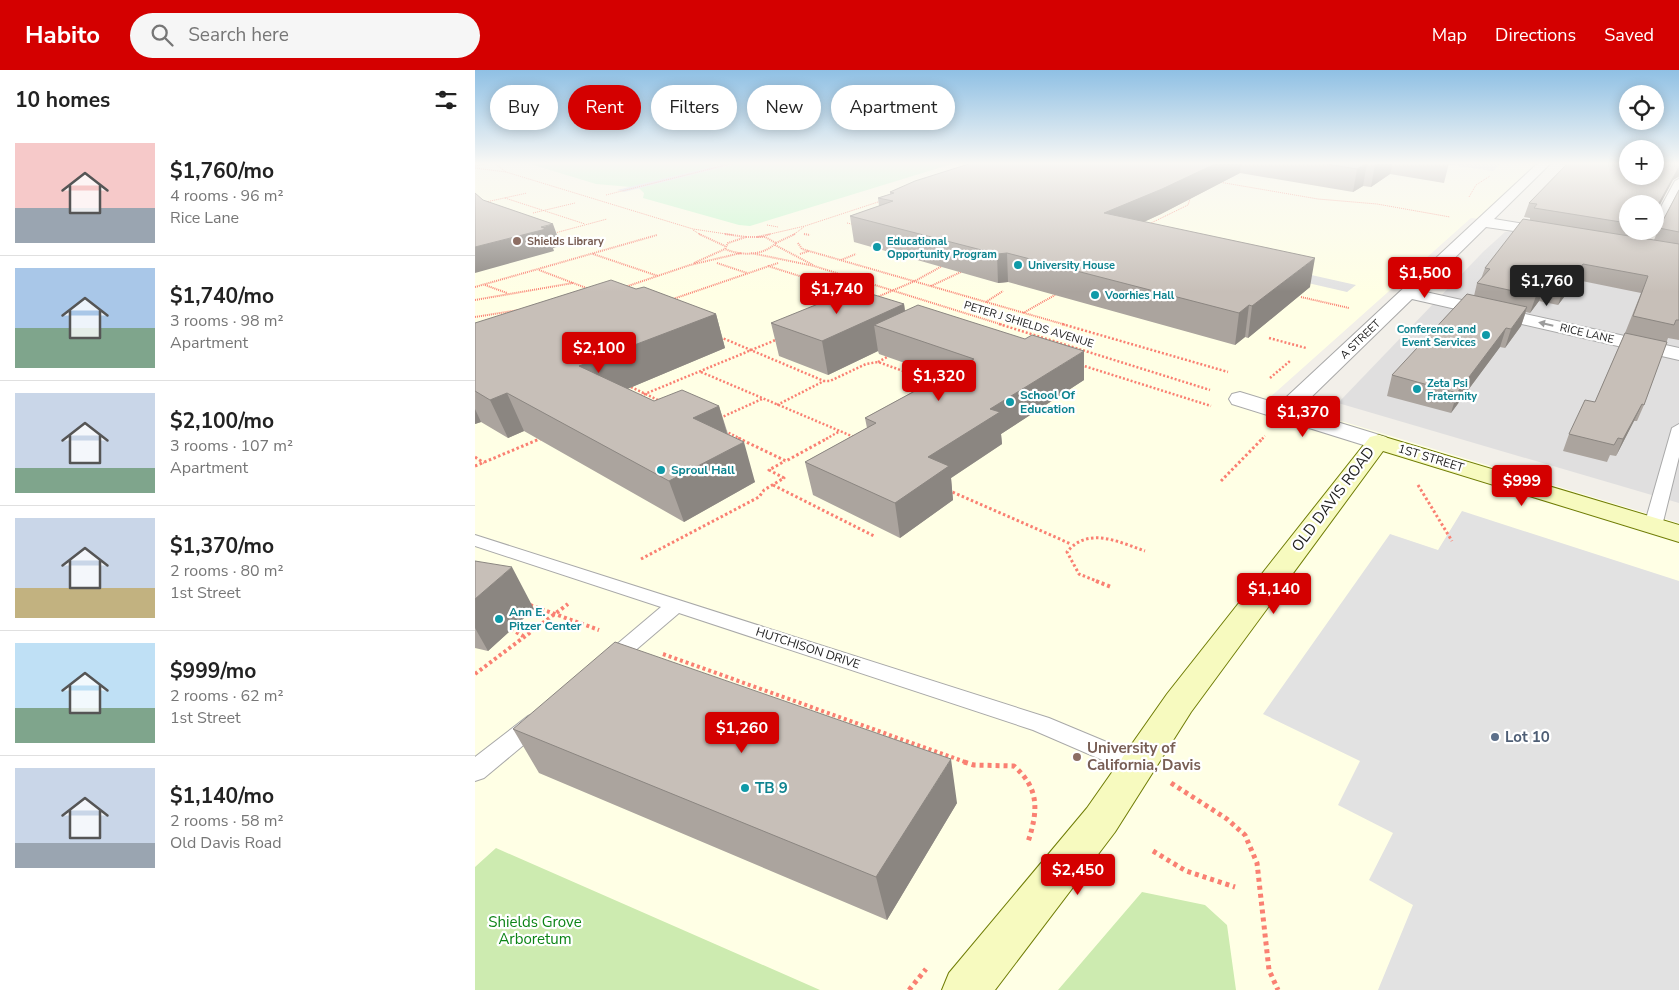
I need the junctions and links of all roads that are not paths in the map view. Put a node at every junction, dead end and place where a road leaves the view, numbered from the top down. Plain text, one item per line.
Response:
1 (1501, 206) edge
2 (1485, 222) junction
3 (1568, 236) edge
4 (1408, 293) junction
5 (1679, 354) edge
6 (1240, 399) road end
7 (1283, 412) junction
8 (1679, 428) edge
9 (1378, 442) junction
10 (1653, 526) junction
11 (1679, 534) edge
12 (475, 540) edge
13 (676, 605) junction
14 (596, 672) edge
15 (554, 707) edge
16 (1137, 765) junction
17 (475, 771) edge
18 (967, 990) edge

1 - 2 street, A STREET
2 - 3 street
2 - 4 street, A STREET
5 -> 4 street, RICE LANE
4 - 7 street, A STREET
6 - 7 street, 1ST STREET
7 - 9 street, 1ST STREET
8 - 10 lane
9 - 10 street, 1ST STREET
9 - 16 street, OLD DAVIS ROAD
10 - 11 street, 1ST STREET
12 - 13 lane, HUTCHISON DRIVE
13 - 14 lane
13 - 16 lane, HUTCHISON DRIVE
15 - 17 lane
16 - 18 street, OLD DAVIS ROAD

